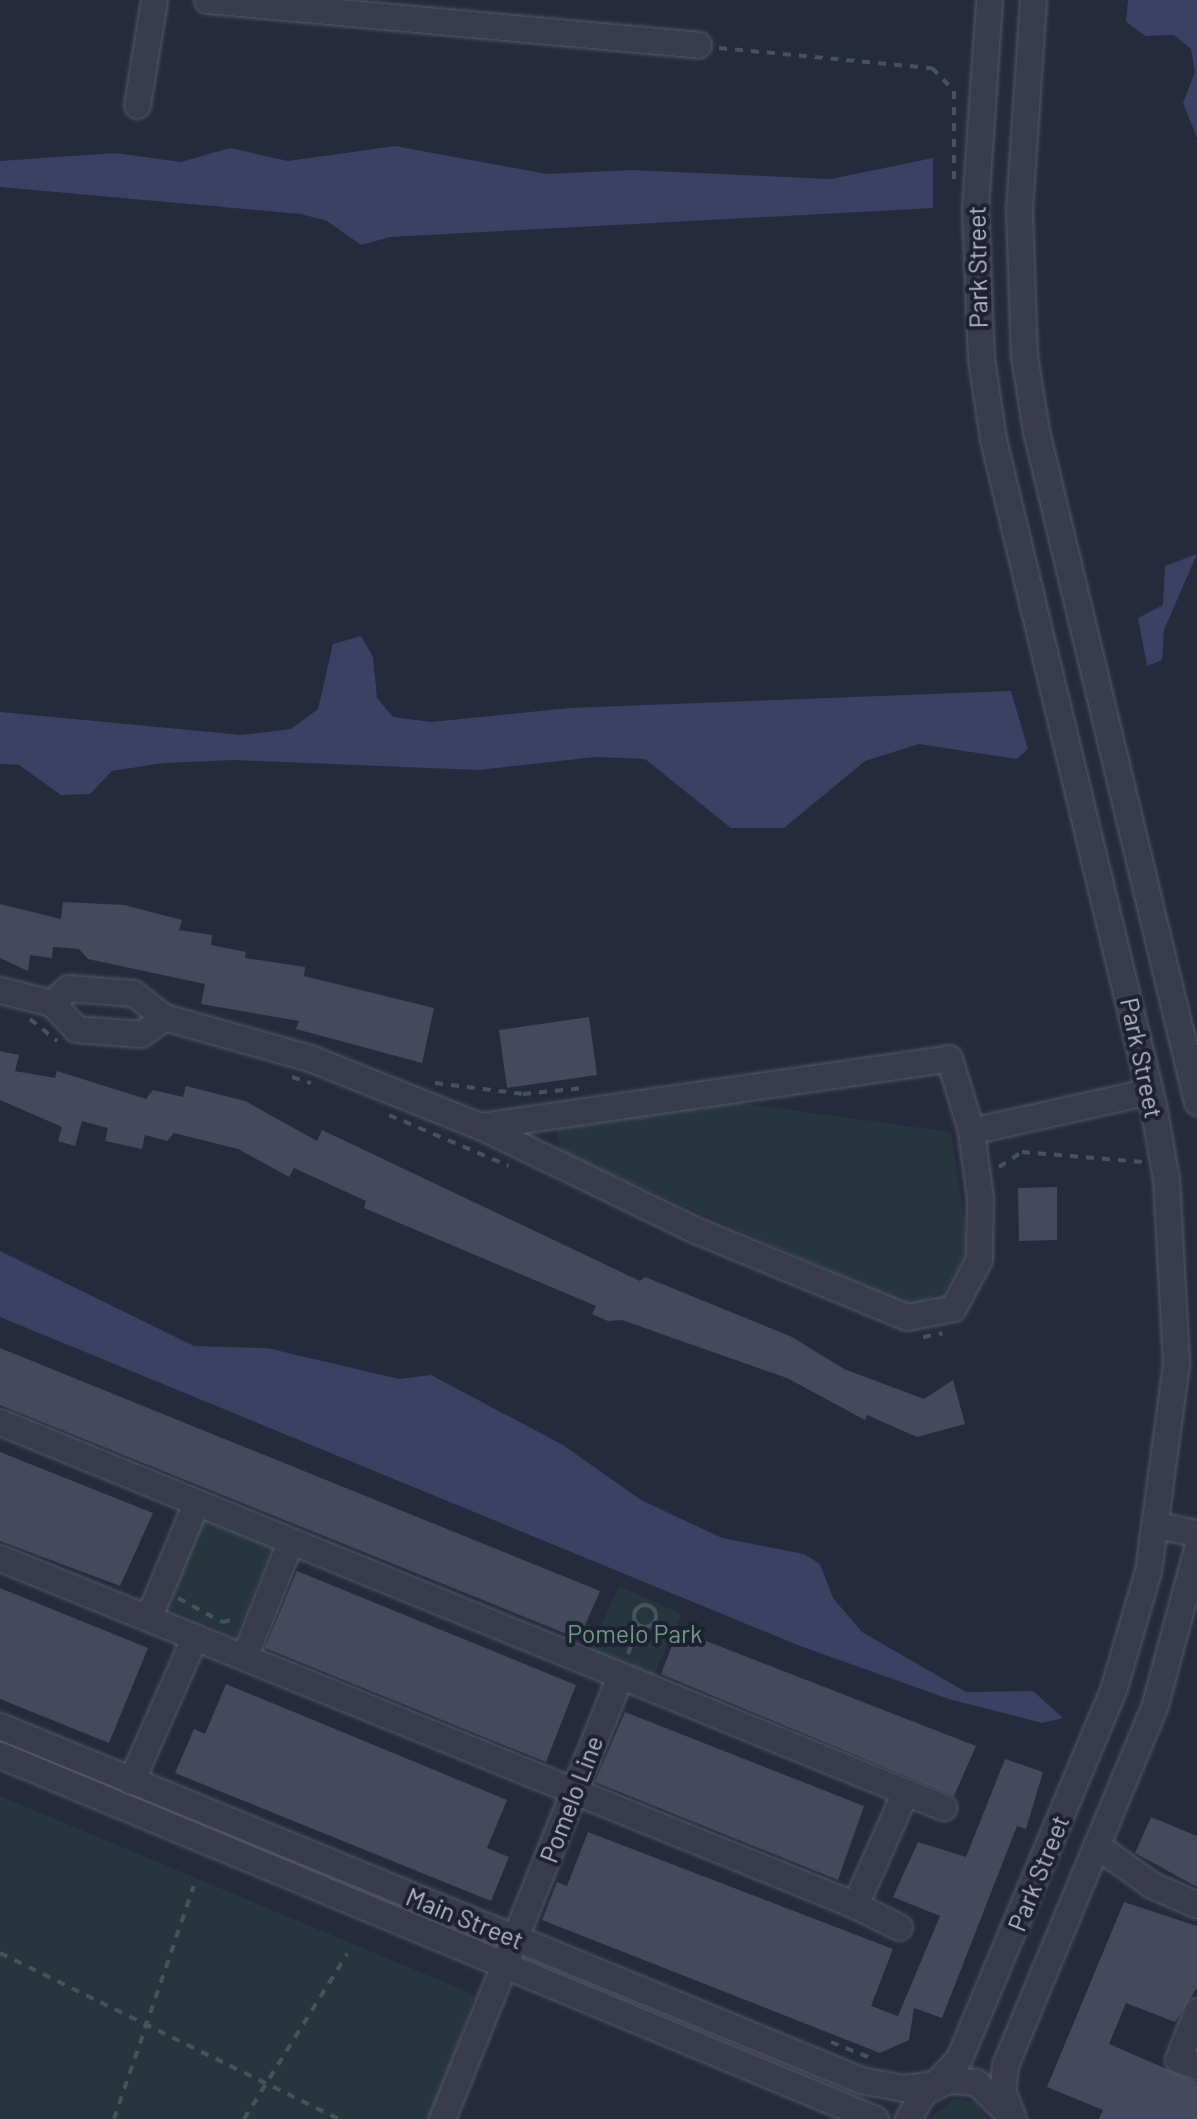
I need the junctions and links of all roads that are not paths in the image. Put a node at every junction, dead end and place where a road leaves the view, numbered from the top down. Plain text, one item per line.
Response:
1 (154, 0) edge
2 (206, 0) edge
3 (989, 0) edge
4 (1034, 0) edge
5 (698, 46) road end
6 (137, 105) dead end
7 (1162, 943) junction
8 (1119, 952) junction
9 (0, 990) edge
10 (52, 1003) junction
11 (164, 1017) junction
12 (1150, 1091) junction
13 (1197, 1102) edge
14 (480, 1126) junction
15 (970, 1131) junction
16 (0, 1422) edge
17 (196, 1503) junction
18 (1156, 1525) junction
19 (1197, 1533) edge
20 (290, 1542) junction
21 (1197, 1548) edge
22 (0, 1558) edge
23 (149, 1616) junction
24 (195, 1636) junction
25 (245, 1656) junction
26 (618, 1678) junction
27 (0, 1726) edge
28 (0, 1755) edge
29 (131, 1782) junction
30 (905, 1792) junction
31 (574, 1794) junction
32 (943, 1807) dead end
33 (1096, 1846) junction
34 (855, 1904) junction
35 (1197, 1905) edge
36 (900, 1926) dead end
37 (519, 1929) junction
38 (504, 1967) junction
39 (1197, 2011) edge
40 (1197, 2066) edge
41 (935, 2084) junction
42 (1009, 2116) edge
43 (442, 2119) edge
44 (874, 2119) edge
45 (908, 2119) edge

1 - 6 street
2 - 5 street
3 - 8 street, Park Street
4 - 7 street, Park Street
7 - 8 street
7 - 13 street, Park Street
8 - 12 street, Park Street
9 - 10 street
10 - 11 street
10 - 11 street
11 - 14 street
12 - 15 street
12 - 18 street, Park Street
14 - 15 street
14 - 15 street
16 - 17 street
17 - 20 street
17 - 23 street
18 - 19 street
18 - 41 street, Park Street
20 - 25 street
20 - 26 street
21 - 33 street, Park Street
22 - 23 street
23 - 24 street
24 - 25 street
24 - 29 street
25 - 31 street
26 - 30 street
26 - 31 street, Pomelo Line
27 - 29 street, Main Street
28 - 38 street, Main Street
29 - 37 street, Main Street
30 - 32 street
30 - 34 street
31 - 34 street
31 - 37 street, Pomelo Line
33 - 35 street
33 - 42 street, Park Street
34 - 36 street
37 - 38 street, Pomelo Line
37 - 41 street, Main Street
38 - 43 street, Pomelo Line
38 - 44 street, Main Street
39 - 40 street
41 - 42 street, Main Street
41 - 45 street, Park Street

